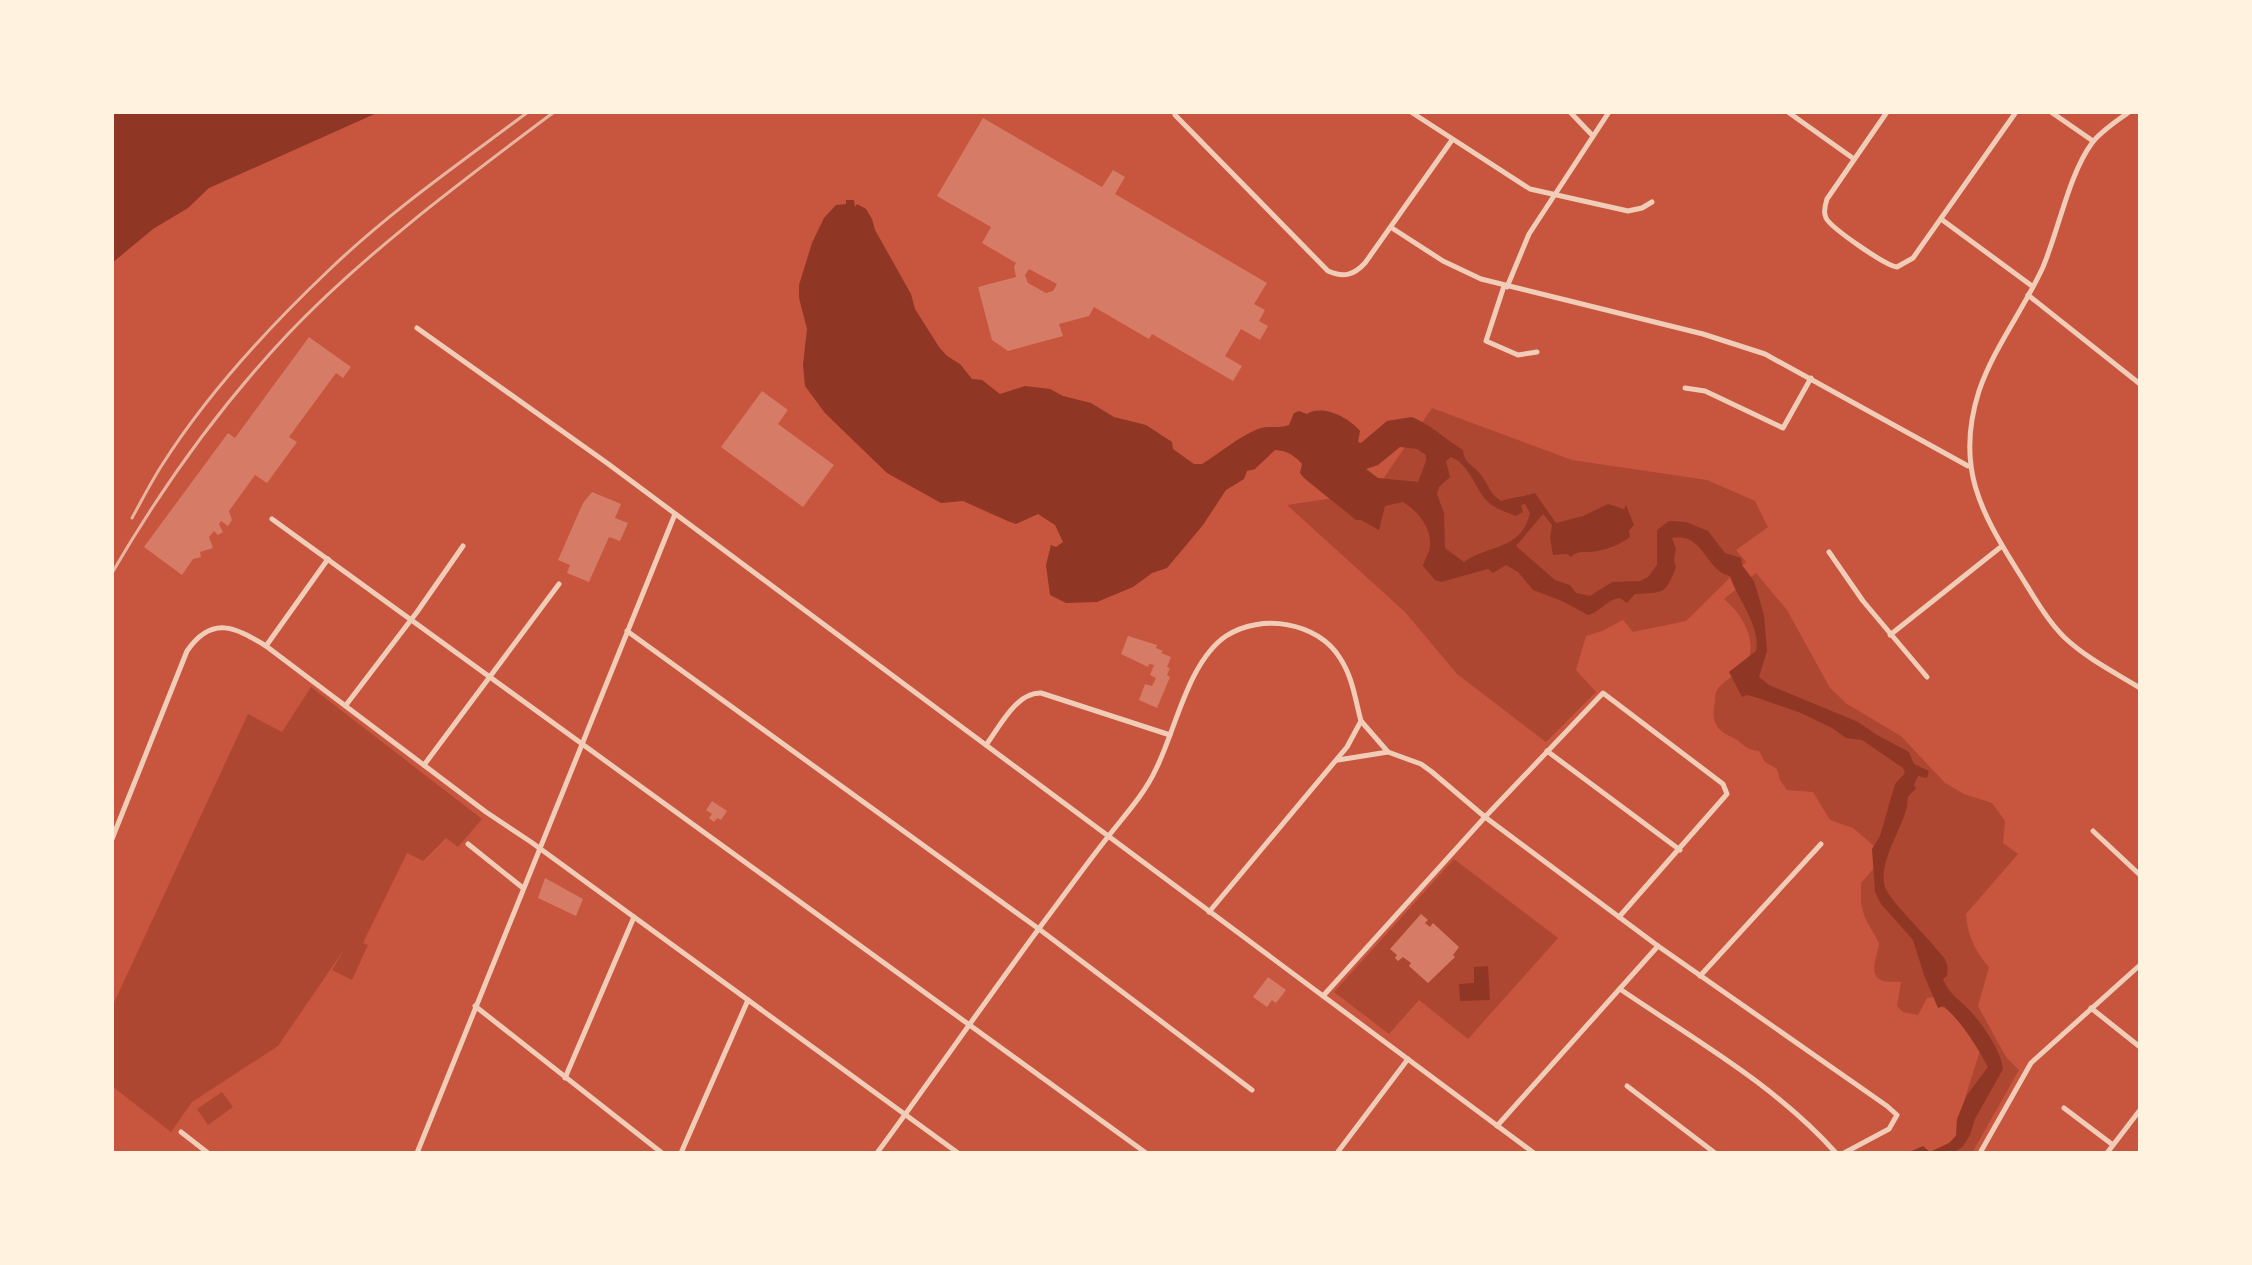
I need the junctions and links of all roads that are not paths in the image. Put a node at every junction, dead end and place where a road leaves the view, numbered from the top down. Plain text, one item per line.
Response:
1 (1411, 112) edge
2 (1570, 112) edge
3 (1609, 112) edge
4 (1788, 112) edge
5 (1887, 112) edge
6 (2016, 112) edge
7 (2051, 112) edge
8 (2129, 112) edge
9 (1175, 115) dead end
10 (1593, 136) junction
11 (1452, 140) junction
12 (2093, 141) junction
13 (1854, 159) junction
14 (1554, 195) junction
15 (1652, 202) dead end
16 (1941, 219) junction
17 (1392, 228) junction
18 (1506, 286) junction
19 (2032, 286) junction
20 (2028, 295) junction
21 (417, 328) dead end
22 (1537, 352) dead end
23 (1811, 378) junction
24 (2140, 383) edge
25 (1685, 388) dead end
26 (1969, 467) junction
27 (675, 514) junction
28 (272, 519) dead end
29 (463, 546) dead end
30 (2002, 546) junction
31 (1829, 552) dead end
32 (328, 559) junction
33 (559, 584) dead end
34 (410, 619) junction
35 (627, 631) junction
36 (1890, 635) junction
37 (266, 646) junction
38 (490, 676) junction
39 (1927, 677) dead end
40 (2140, 688) edge
41 (346, 705) junction
42 (1361, 721) junction
43 (1170, 735) junction
44 (582, 743) junction
45 (986, 745) junction
46 (1547, 751) junction
47 (1388, 752) junction
48 (1337, 760) junction
49 (424, 765) junction
50 (1485, 817) junction
51 (2093, 831) dead end
52 (1108, 836) junction
53 (112, 839) edge
54 (468, 844) dead end
55 (1821, 844) dead end
56 (540, 848) junction
57 (1680, 850) junction
58 (2140, 875) edge
59 (523, 888) junction
60 (1209, 912) junction
61 (634, 917) junction
62 (1619, 917) junction
63 (1039, 929) junction
64 (1658, 946) junction
65 (2140, 965) edge
66 (1700, 976) junction
67 (1620, 989) junction
68 (1323, 996) junction
69 (748, 1000) junction
70 (475, 1006) junction
71 (2091, 1008) junction
72 (970, 1026) junction
73 (2140, 1047) edge
74 (1408, 1059) junction
75 (565, 1078) junction
76 (1627, 1086) dead end
77 (1252, 1090) dead end
78 (2064, 1108) dead end
79 (2140, 1110) edge
80 (905, 1114) junction
81 (1497, 1126) junction
82 (181, 1132) dead end
83 (2113, 1145) junction
84 (208, 1153) edge
85 (417, 1153) edge
86 (662, 1153) edge
87 (681, 1153) edge
88 (877, 1153) edge
89 (958, 1153) edge
90 (1146, 1153) edge
91 (1337, 1153) edge
92 (1534, 1153) edge
93 (1715, 1153) edge
94 (1836, 1153) edge
95 (1844, 1153) edge
96 (1980, 1153) edge
97 (2107, 1153) edge

1 - 11 street
2 - 10 street
3 - 10 street
4 - 13 street
5 - 13 street
6 - 16 street
7 - 12 street
8 - 12 street
9 - 17 street
10 - 14 street
11 - 14 street
11 - 17 street
12 - 19 street
13 - 16 street
14 - 15 street
14 - 18 street
16 - 19 street
17 - 18 street
18 - 22 street
18 - 23 street
19 - 20 street
20 - 24 street
20 - 26 street
21 - 27 street
23 - 25 street
23 - 26 street
26 - 30 street
27 - 35 street
27 - 45 street
28 - 32 street
29 - 34 street
30 - 36 street
30 - 40 street
31 - 36 street
32 - 34 street
32 - 37 street
33 - 38 street
34 - 38 street
34 - 41 street
35 - 44 street
35 - 63 street
36 - 39 street
37 - 41 street
37 - 53 street
38 - 44 street
38 - 49 street
41 - 49 street
42 - 43 street
42 - 47 street
42 - 48 street
43 - 45 street
43 - 52 street
44 - 56 street
44 - 72 street
45 - 52 street
46 - 50 street
46 - 57 street
46 - 57 street
47 - 48 street
47 - 50 street
48 - 60 street
49 - 56 street
50 - 62 street
50 - 68 street
51 - 58 street
52 - 60 street
52 - 63 street
54 - 59 street
55 - 66 street
56 - 59 street
56 - 61 street
57 - 62 street
59 - 70 street
60 - 68 street
61 - 69 street
61 - 75 street
62 - 64 street
63 - 72 street
63 - 77 street
64 - 66 street
64 - 67 street
65 - 71 street
66 - 95 street
67 - 81 street
67 - 94 street
68 - 74 street
69 - 80 street
69 - 87 street
70 - 75 street
70 - 85 street
71 - 73 street
71 - 96 street
72 - 80 street
72 - 90 street
74 - 81 street
74 - 91 street
75 - 86 street
76 - 93 street
78 - 83 street
79 - 83 street
80 - 88 street
80 - 89 street
81 - 92 street
82 - 84 street
83 - 97 street

